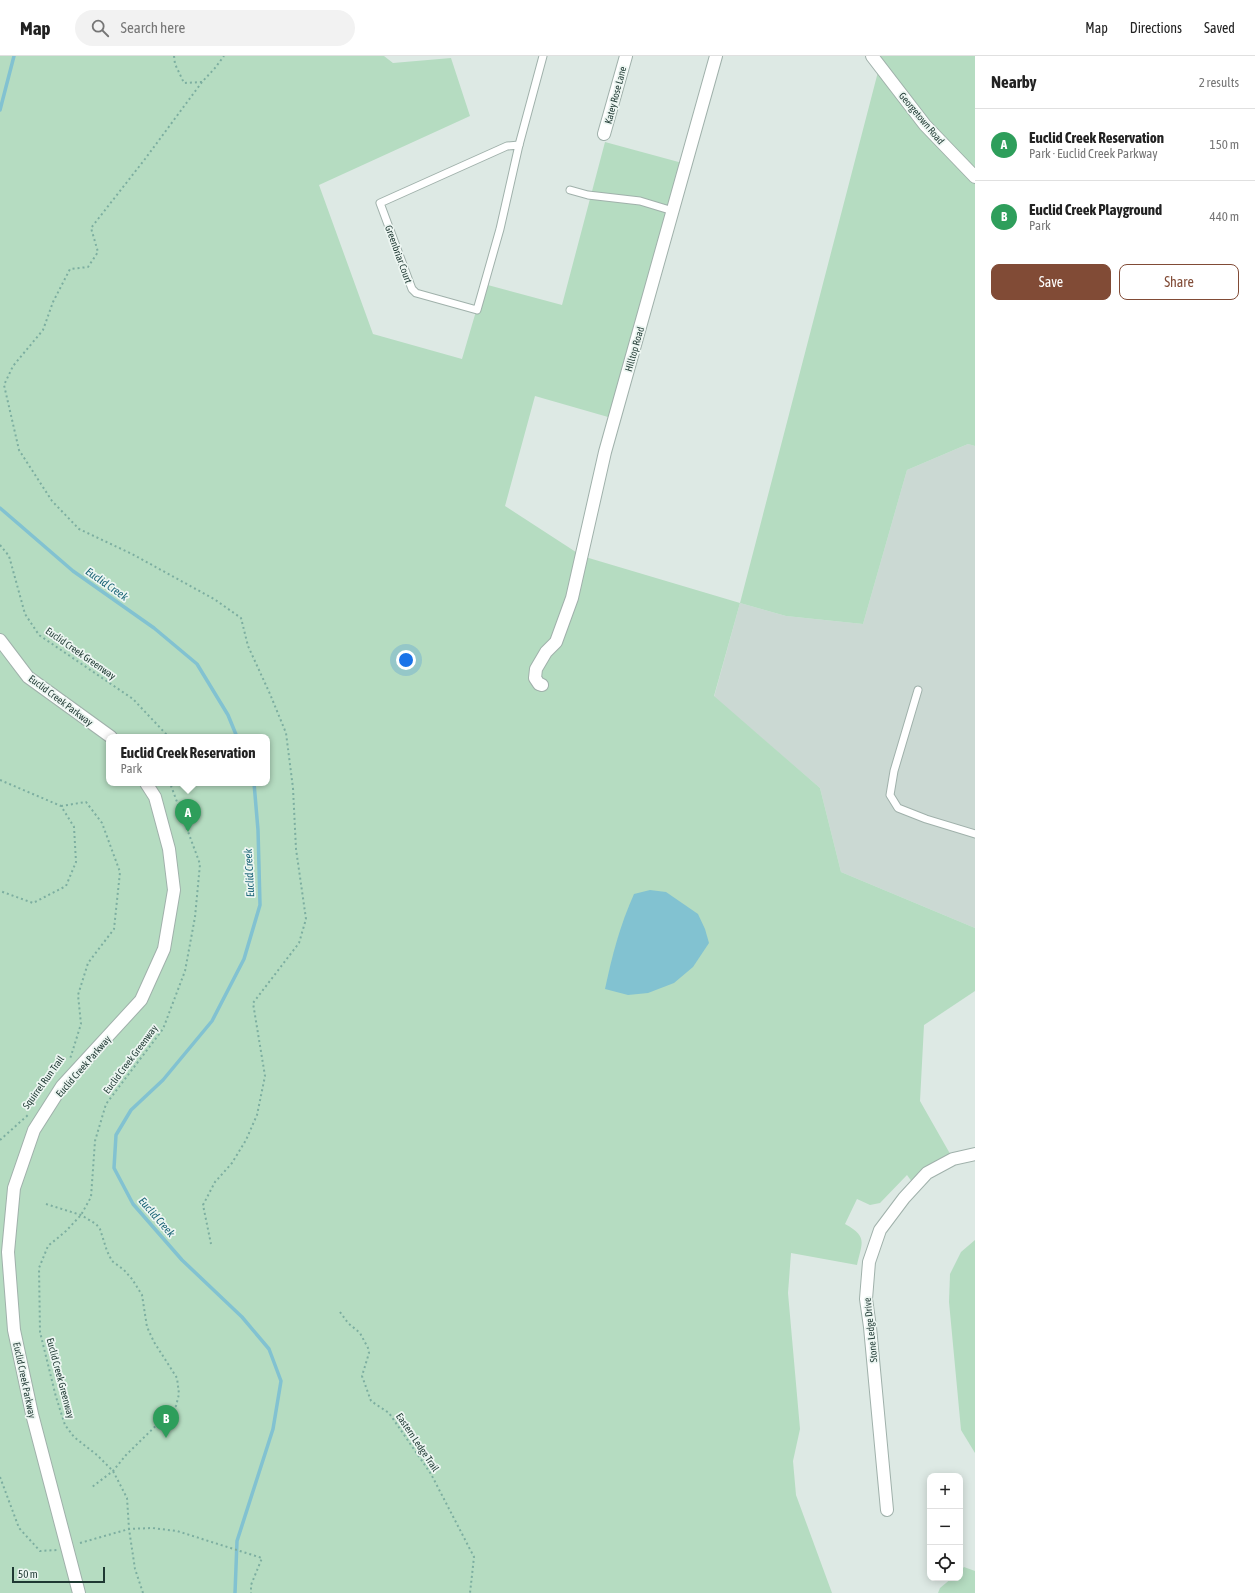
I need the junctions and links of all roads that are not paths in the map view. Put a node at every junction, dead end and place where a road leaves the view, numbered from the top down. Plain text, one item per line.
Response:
1 (543, 56) edge
2 (626, 56) edge
3 (716, 56) edge
4 (872, 56) edge
5 (604, 134) dead end
6 (519, 144) junction
7 (975, 177) edge
8 (570, 190) dead end
9 (673, 211) junction
10 (0, 640) edge
11 (542, 685) dead end
12 (918, 690) dead end
13 (107, 734) edge
14 (148, 786) edge
15 (975, 834) edge
16 (975, 1154) edge
17 (887, 1510) dead end
18 (79, 1593) edge

1 - 6 lane, Greenbriar Court
2 - 5 street, Katey Rose Lane
3 - 9 street, Hilltop Road
4 - 7 street, Georgetown Road
6 - 6 lane, Greenbriar Court
8 - 9 lane
9 - 11 street, Hilltop Road
10 - 13 street, Euclid Creek Parkway
12 - 15 lane
14 - 18 street, Euclid Creek Parkway
16 - 17 street, Stone Ledge Drive

